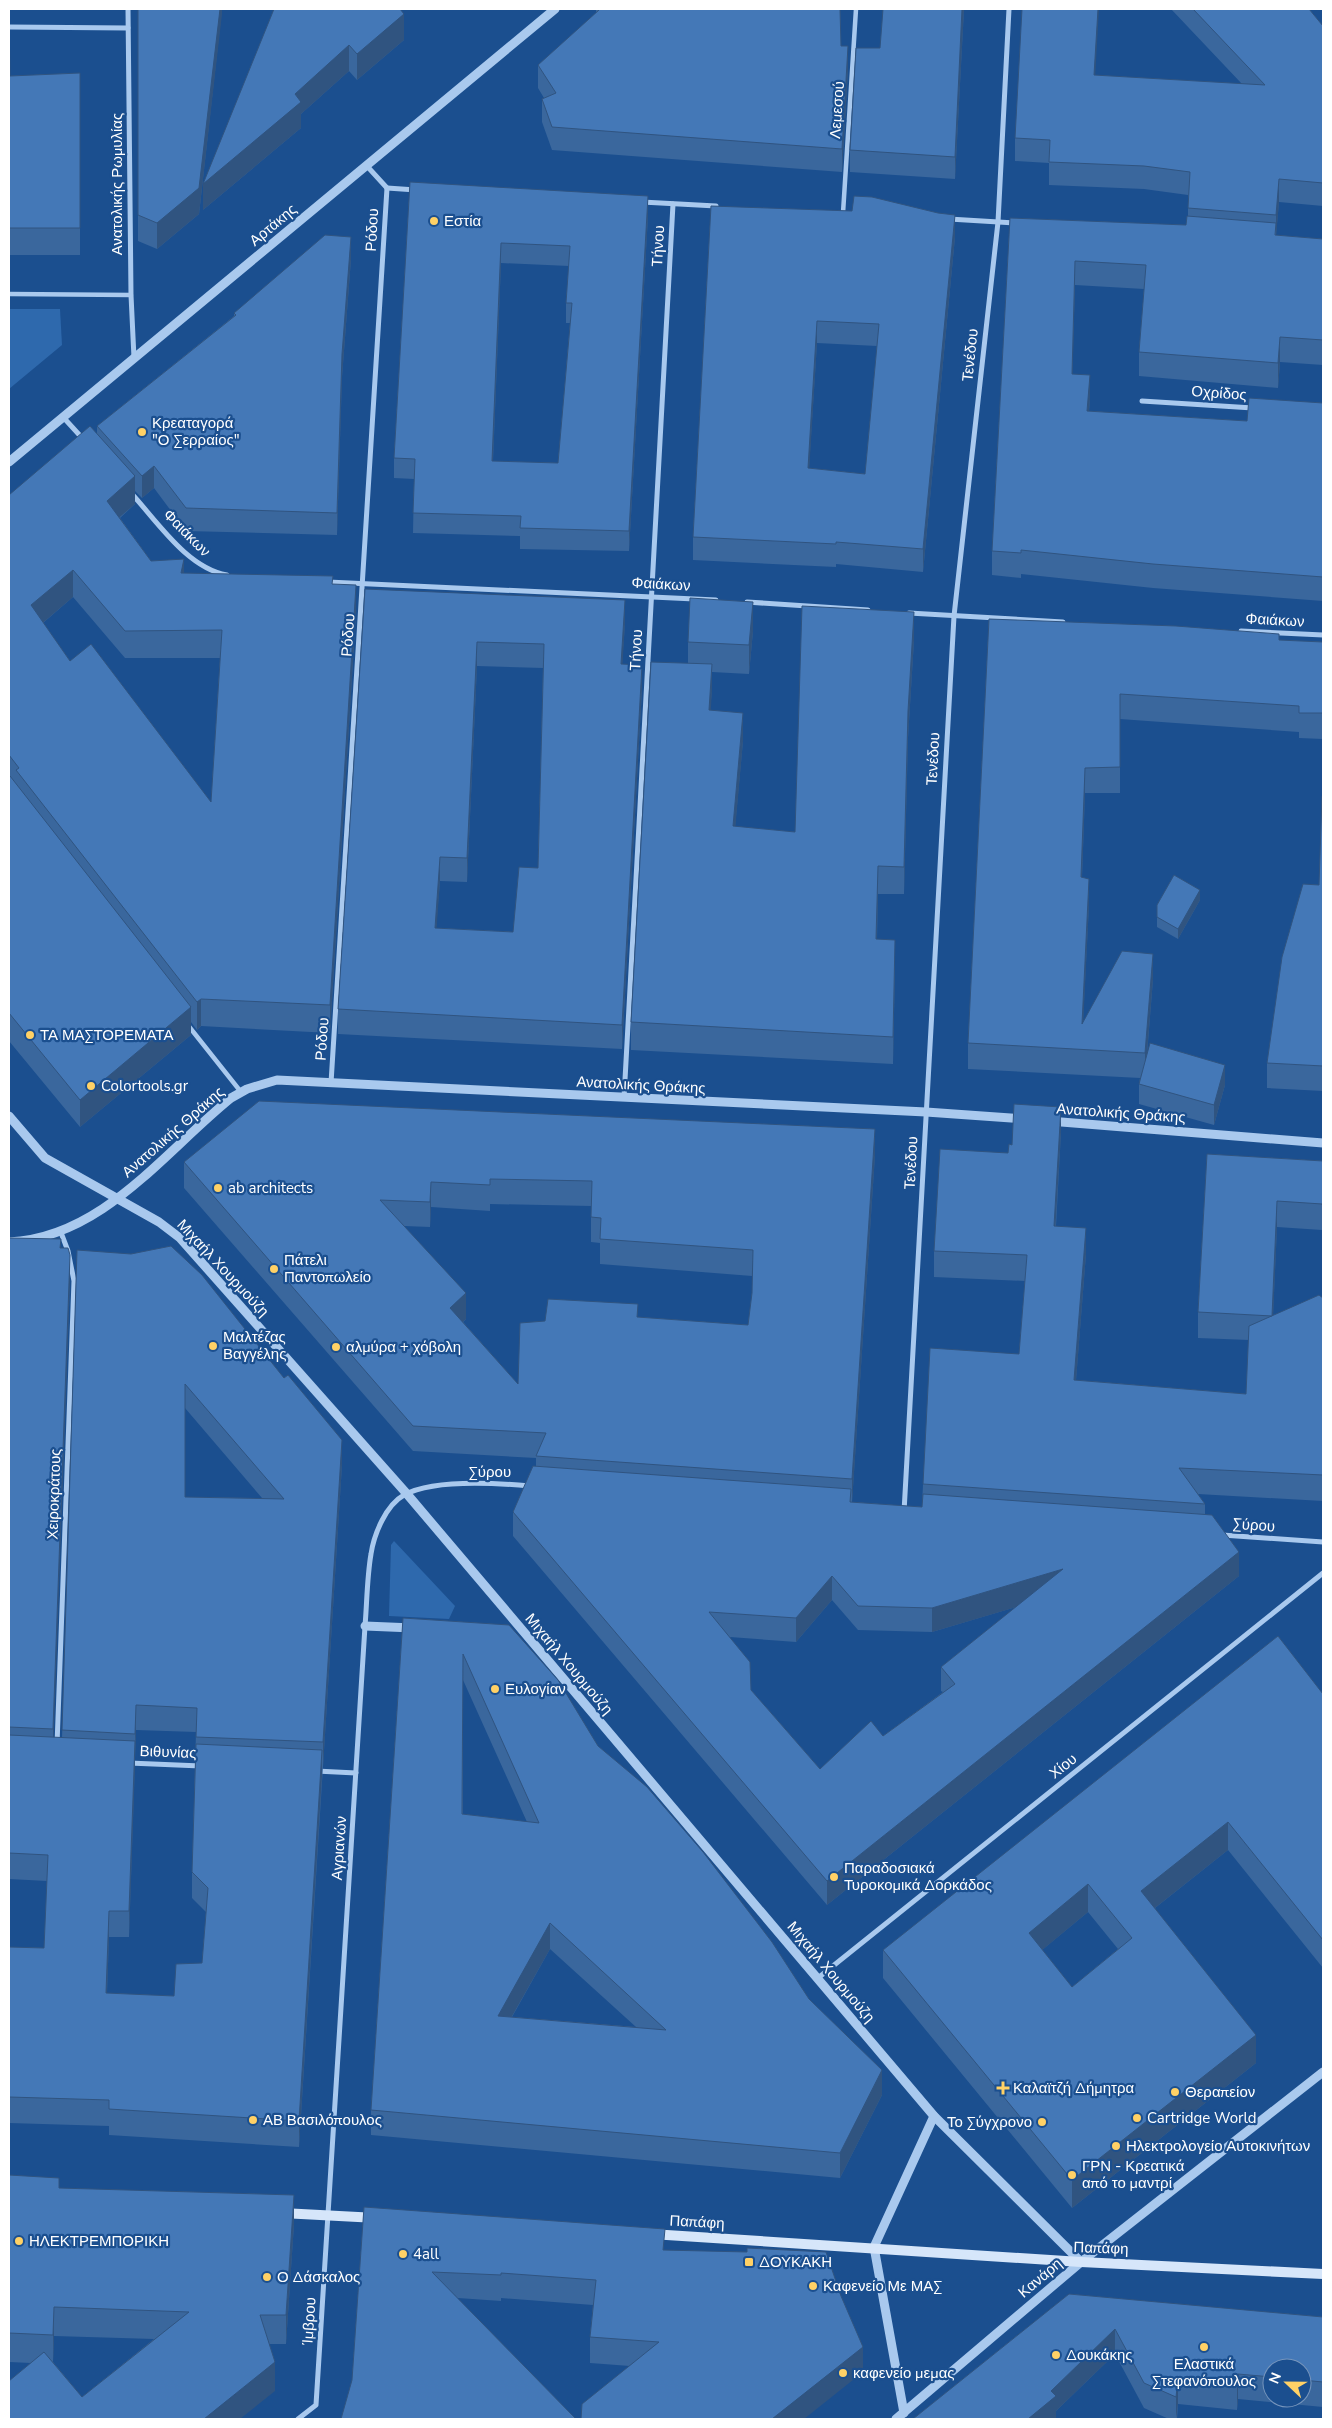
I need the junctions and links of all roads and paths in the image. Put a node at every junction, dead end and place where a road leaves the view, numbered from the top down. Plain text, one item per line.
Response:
1 (128, 9) edge
2 (555, 9) edge
3 (856, 9) edge
4 (1009, 9) edge
5 (9, 27) edge
6 (128, 28) junction
7 (366, 165) junction
8 (387, 188) junction
9 (426, 190) edge
10 (633, 202) edge
11 (673, 204) junction
12 (720, 206) edge
13 (833, 212) edge
14 (843, 213) junction
15 (852, 214) edge
16 (940, 218) edge
17 (998, 222) junction
18 (1018, 223) edge
19 (9, 294) edge
20 (131, 295) junction
21 (134, 358) junction
22 (1142, 401) dead end
23 (1257, 408) edge
24 (63, 417) junction
25 (89, 446) edge
26 (9, 462) edge
27 (127, 488) edge
28 (231, 575) edge
29 (316, 581) edge
30 (364, 584) junction
31 (652, 596) junction
32 (720, 600) edge
33 (740, 601) edge
34 (876, 610) edge
35 (905, 612) edge
36 (954, 616) junction
37 (1070, 622) edge
38 (1236, 631) edge
39 (1323, 635) edge
40 (186, 1022) edge
41 (331, 1083) junction
42 (240, 1092) junction
43 (624, 1098) junction
44 (926, 1112) junction
45 (9, 1116) edge
46 (1323, 1143) edge
47 (118, 1198) junction
48 (60, 1230) junction
49 (9, 1242) edge
50 (536, 1486) edge
51 (406, 1494) junction
52 (894, 1512) edge
53 (904, 1512) junction
54 (914, 1513) edge
55 (1216, 1535) edge
56 (1323, 1542) edge
57 (1323, 1573) edge
58 (365, 1626) junction
59 (425, 1628) edge
60 (514, 1631) edge
61 (523, 1631) junction
62 (57, 1750) edge
63 (127, 1763) edge
64 (206, 1766) edge
65 (306, 1771) edge
66 (356, 1773) junction
67 (818, 1978) junction
68 (1323, 2072) edge
69 (934, 2116) junction
70 (268, 2212) edge
71 (328, 2215) junction
72 (387, 2219) edge
73 (636, 2233) edge
74 (874, 2247) junction
75 (1081, 2262) junction
76 (1323, 2274) edge
77 (900, 2416) edge
78 (298, 2419) edge

1 - 6 street, Ανατολικής Ρωμυλίας
2 - 7 street, Αρτάκης
3 - 14 street, Λεμεσού
4 - 17 street, Τενέδου
5 - 6 street
6 - 20 street, Ανατολικής Ρωμυλίας
7 - 8 street
7 - 21 street, Αρτάκης
8 - 9 street
8 - 30 street, Ρόδου
10 - 11 street
11 - 12 street
11 - 31 street, Τήνου
13 - 14 street
14 - 15 street
16 - 17 street
17 - 18 street
17 - 36 street, Τενέδου
19 - 20 street
20 - 21 street, Ανατολικής Ρωμυλίας
21 - 24 street, Αρτάκης
22 - 23 street, Οχρίδος
24 - 25 street
24 - 26 street, Αρτάκης
27 - 28 street, Φαιάκων
29 - 30 street, Φαιάκων
30 - 31 street, Φαιάκων
30 - 41 street, Ρόδου
31 - 32 street, Φαιάκων
31 - 43 street, Τήνου
33 - 34 street
35 - 36 street
36 - 37 street
36 - 44 street, Τενέδου
38 - 39 street, Φαιάκων
40 - 42 street
41 - 42 street, Ανατολικής Θράκης
41 - 43 street, Ανατολικής Θράκης
42 - 47 street, Ανατολικής Θράκης
43 - 44 street, Ανατολικής Θράκης
44 - 46 street, Ανατολικής Θράκης
44 - 53 street, Τενέδου
45 - 47 street, Μιχαήλ Χουρμούζη
47 - 48 street, Ανατολικής Θράκης
47 - 51 street, Μιχαήλ Χουρμούζη
48 - 49 street, Ανατολικής Θράκης
48 - 62 street, Χειροκράτους
50 - 51 street, Σύρου
51 - 58 street, Αγριανών
51 - 61 street, Μιχαήλ Χουρμούζη
52 - 53 street
53 - 54 street
55 - 56 street, Σύρου
57 - 67 street, Χίου
58 - 59 street
58 - 66 street, Αγριανών
60 - 61 street
61 - 67 street, Μιχαήλ Χουρμούζη
63 - 64 street, Βιθυνίας
65 - 66 street
66 - 71 street, Αγριανών
67 - 69 street, Μιχαήλ Χουρμούζη
68 - 75 street, Κανάρη
69 - 74 street
69 - 75 street, Μιχαήλ Χουρμούζη
70 - 71 main road
71 - 72 main road
71 - 78 street, Ίμβρου
73 - 74 main road, Παπάφη
74 - 75 main road, Παπάφη
74 - 77 street
75 - 76 main road, Παπάφη
75 - 77 street, Κανάρη

